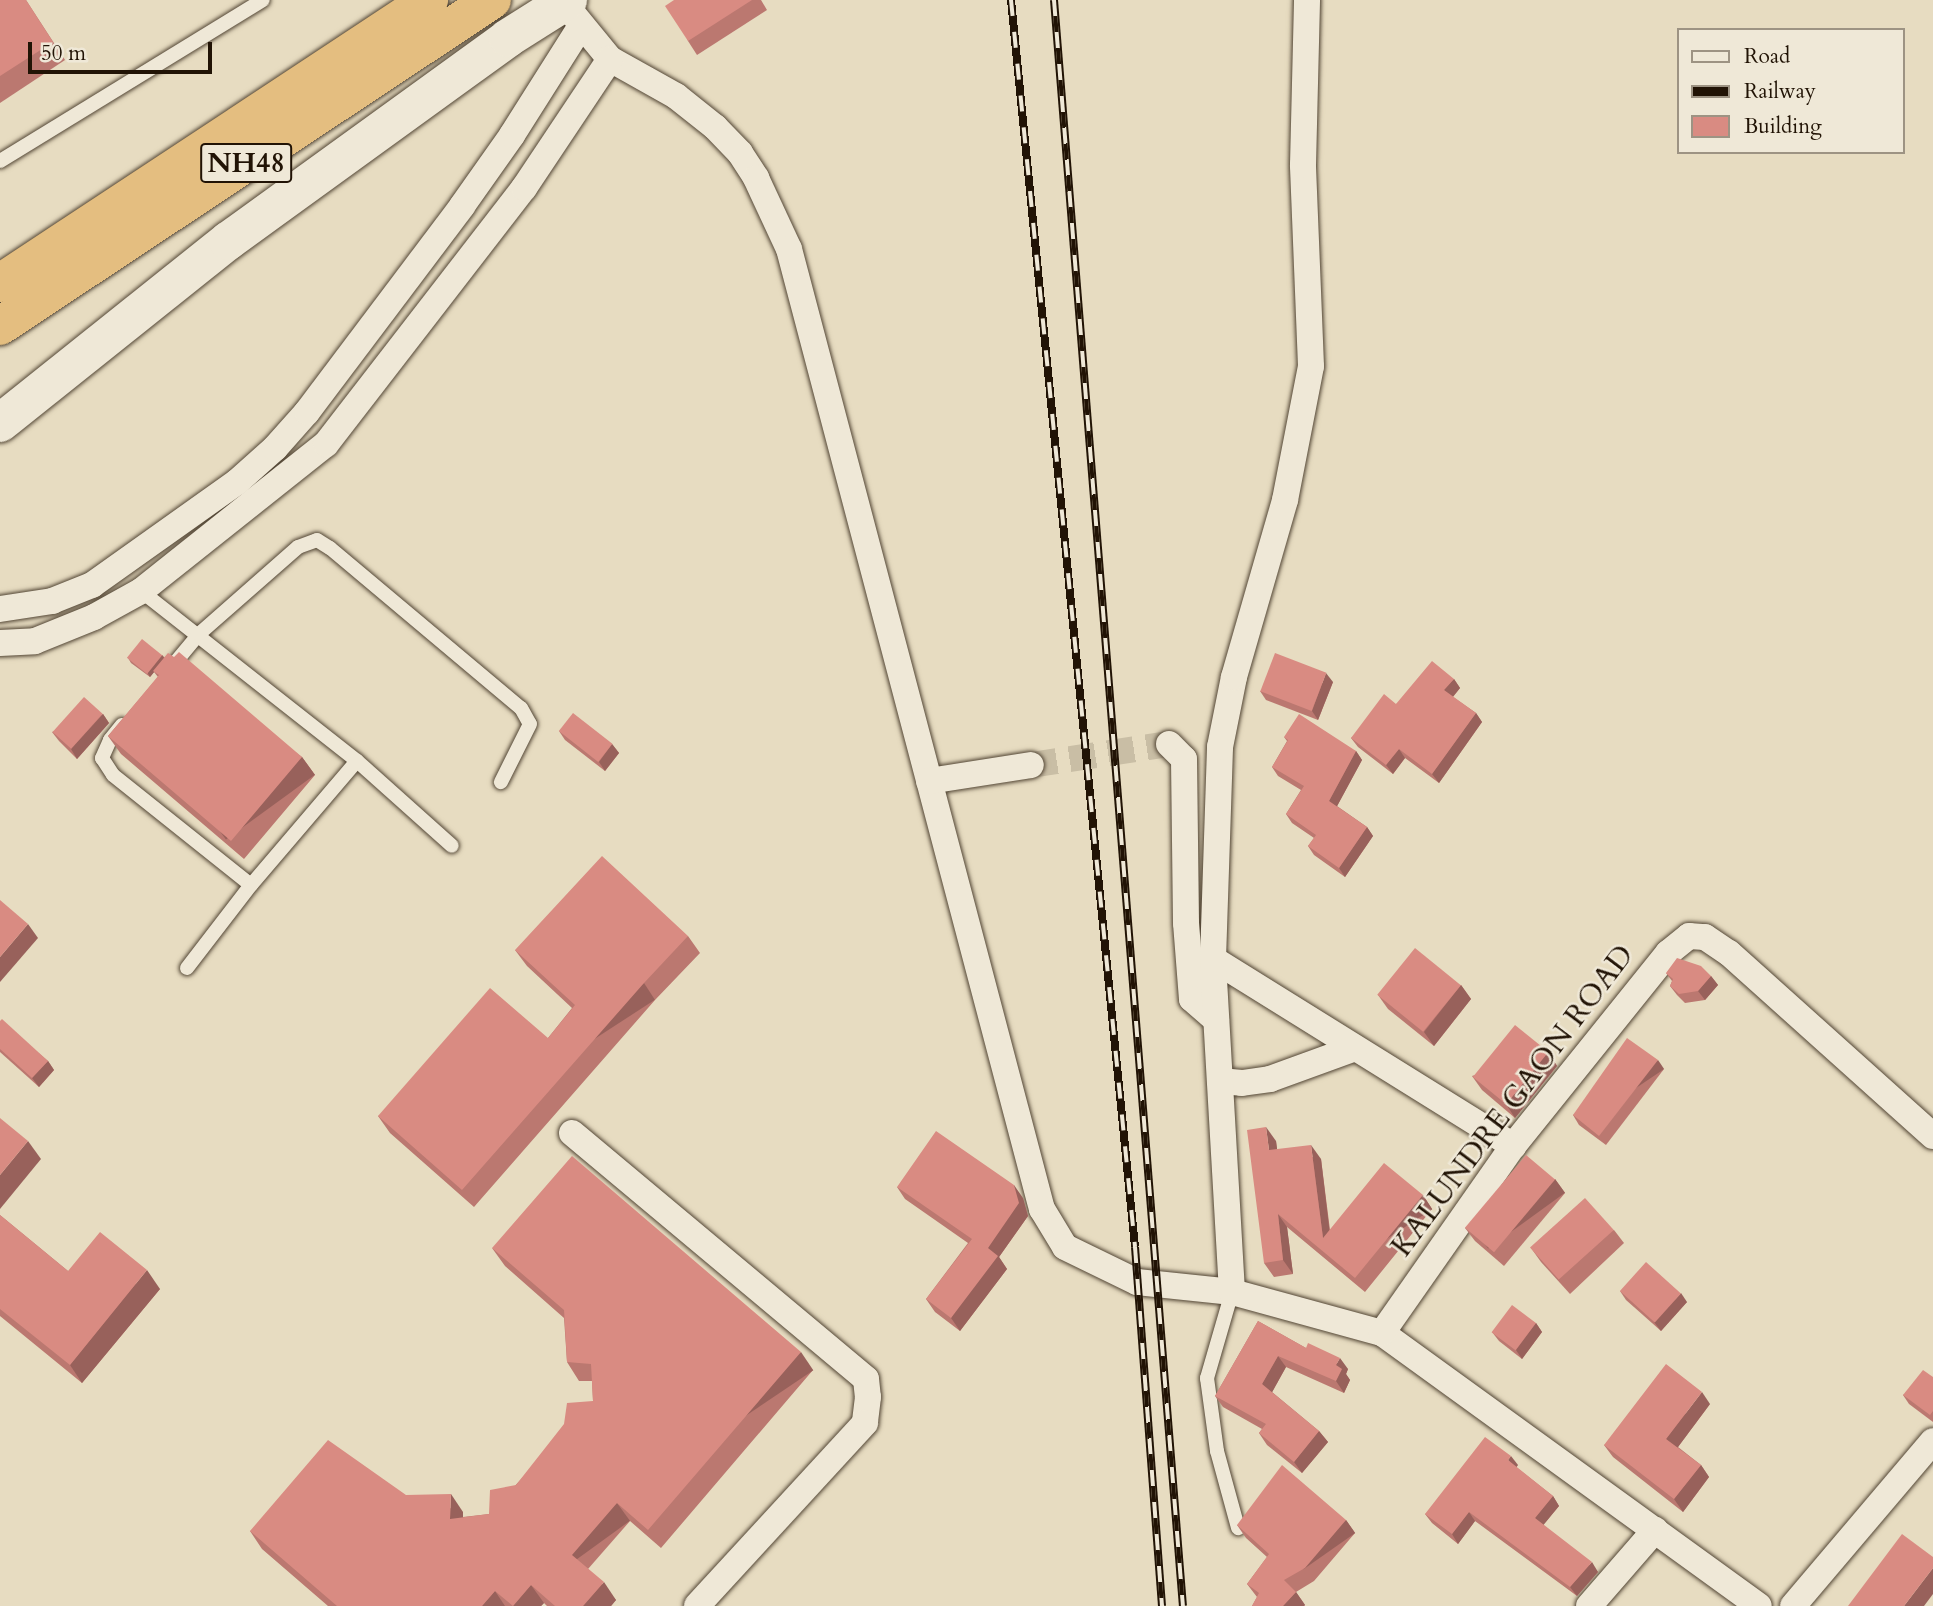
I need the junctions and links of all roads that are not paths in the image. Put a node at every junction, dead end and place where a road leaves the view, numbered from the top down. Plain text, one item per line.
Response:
1 (492, 0) edge
2 (1307, 0) edge
3 (256, 1) edge
4 (571, 10) edge
5 (433, 18) edge
6 (610, 58) junction
7 (462, 71) junction
8 (0, 161) edge
9 (0, 283) edge
10 (0, 326) edge
11 (0, 423) edge
12 (141, 591) junction
13 (0, 609) edge
14 (199, 634) junction
15 (0, 643) edge
16 (163, 677) edge
17 (136, 709) edge
18 (1168, 744) dead end
19 (357, 761) junction
20 (1031, 765) tunnel mouth
21 (929, 781) junction
22 (500, 782) dead end
23 (452, 846) dead end
24 (251, 885) junction
25 (1213, 959) junction
26 (187, 968) dead end
27 (1216, 1020) junction
28 (1355, 1048) junction
29 (1220, 1081) junction
30 (572, 1133) dead end
31 (1933, 1136) edge
32 (1513, 1146) junction
33 (1232, 1292) junction
34 (1382, 1333) junction
35 (1933, 1441) edge
36 (1238, 1528) edge
37 (1655, 1530) junction
38 (698, 1606) edge
39 (1589, 1606) edge
40 (1759, 1606) edge
41 (1793, 1606) edge

1 - 5 highway, NH48
2 - 25 street
3 - 8 lane
4 - 6 street
4 - 7 street
4 - 13 street
5 - 7 street
5 - 9 highway, NH48
5 - 10 highway, NH48
6 - 12 street
6 - 21 street
7 - 11 street
12 - 14 lane
12 - 15 street
14 - 16 lane
14 - 19 lane
14 - 22 lane
17 - 24 lane
18 - 27 street
19 - 23 lane
19 - 24 lane
20 - 21 street
21 - 33 street
24 - 26 lane
25 - 27 street
25 - 28 street
27 - 29 street
28 - 29 street
28 - 32 street
29 - 33 street
30 - 38 street
31 - 32 street, KALUNDRE GAON ROAD
32 - 34 street, KALUNDRE GAON ROAD
33 - 34 street
33 - 36 lane
34 - 37 street
35 - 41 street
37 - 39 street
37 - 40 street

